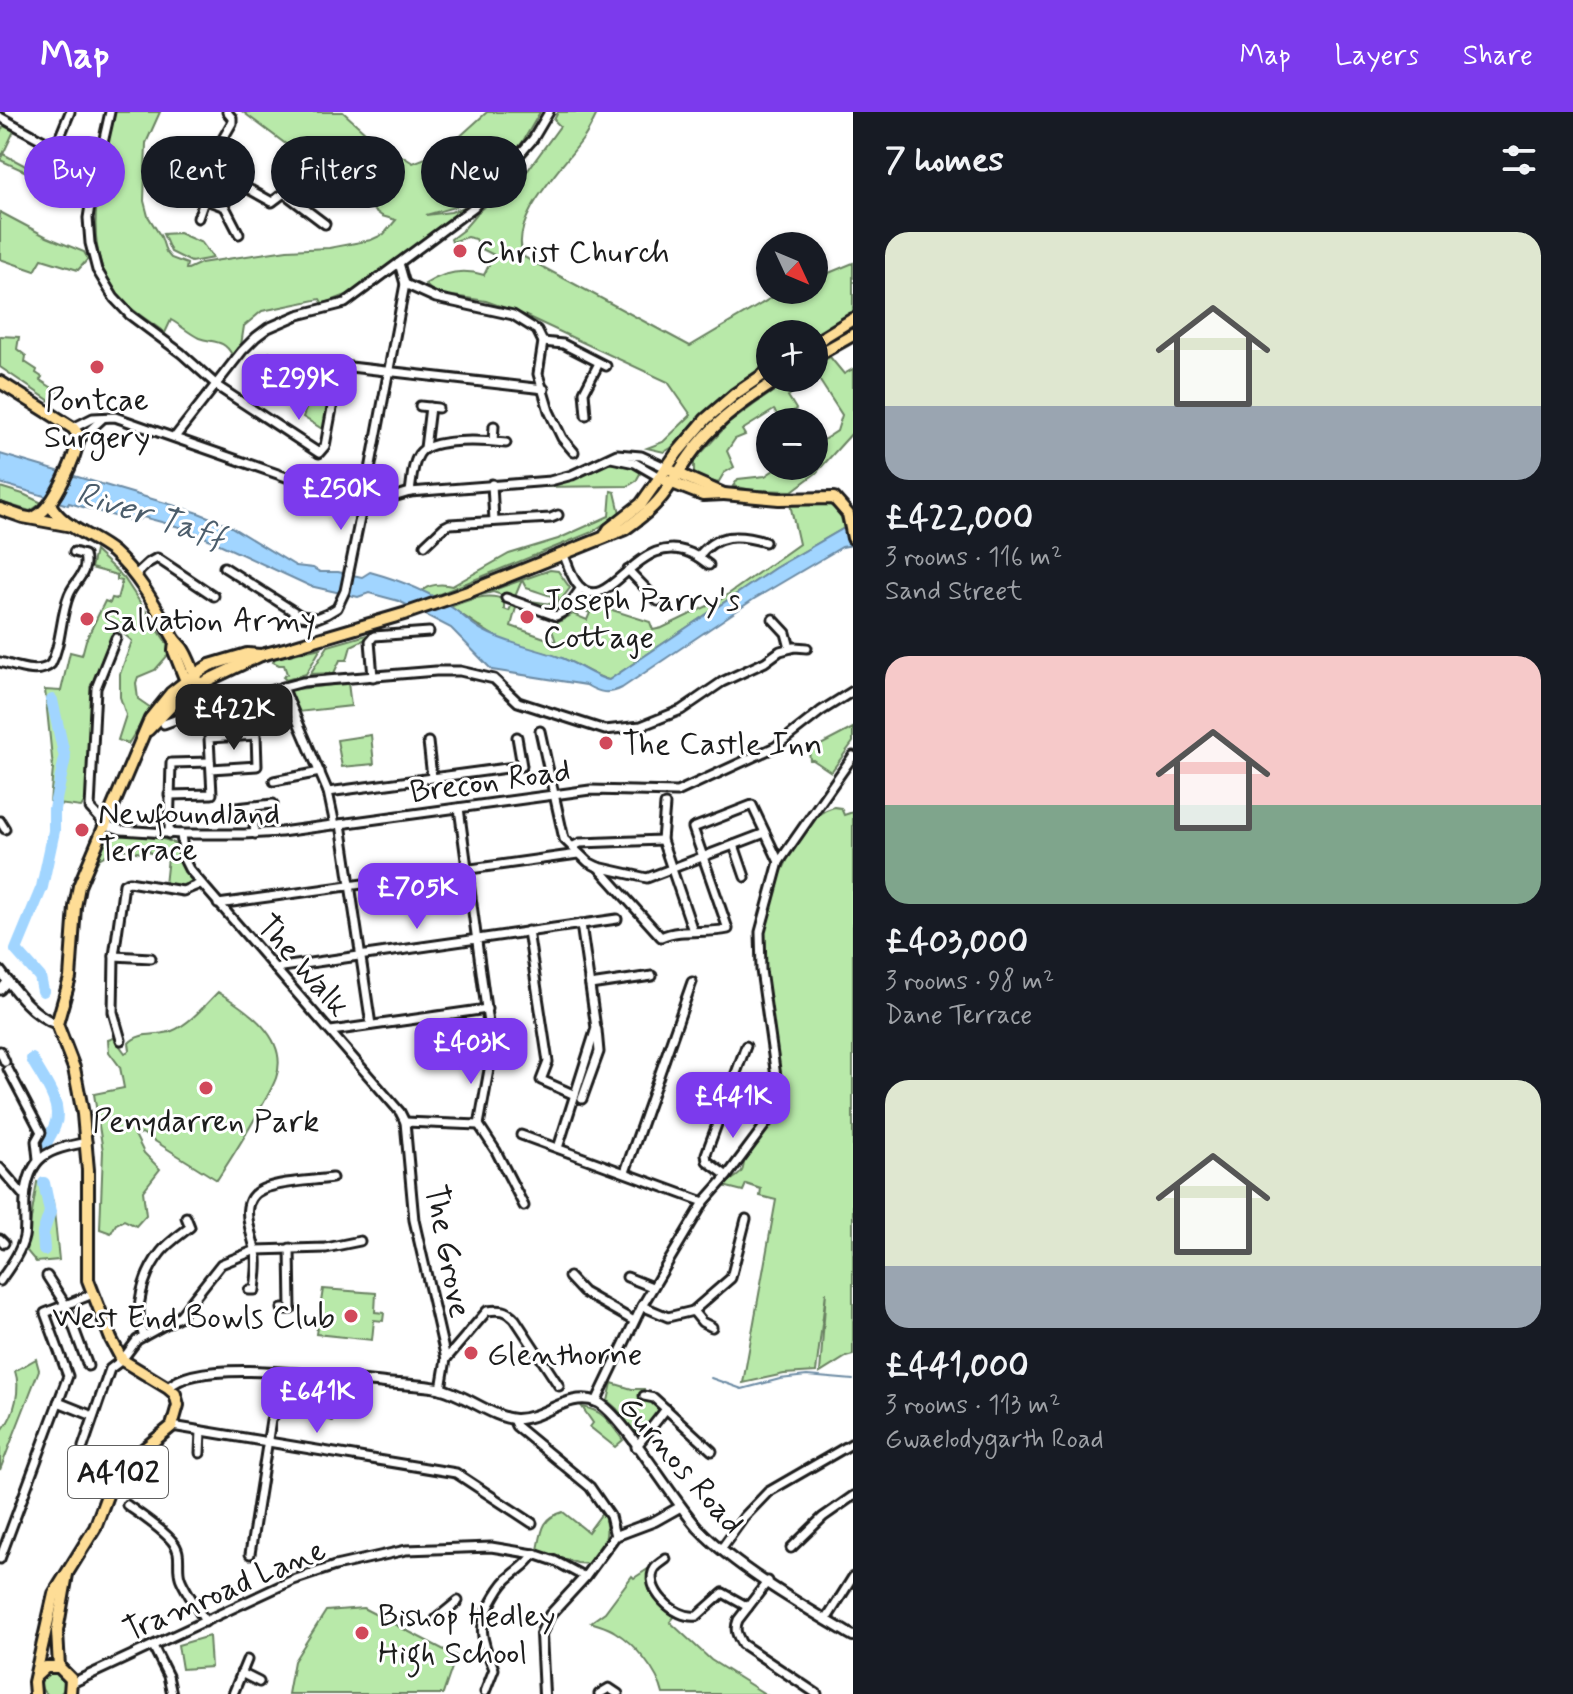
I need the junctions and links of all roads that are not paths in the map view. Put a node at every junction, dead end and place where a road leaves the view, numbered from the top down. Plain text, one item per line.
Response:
1 (70, 112) edge
2 (110, 112) edge
3 (227, 112) edge
4 (549, 112) edge
5 (0, 117) edge
6 (37, 136) edge
7 (60, 136) edge
8 (104, 136) edge
9 (224, 136) edge
10 (255, 193) edge
11 (90, 208) edge
12 (202, 208) edge
13 (226, 208) edge
14 (198, 218) dead end
15 (325, 224) dead end
16 (239, 234) dead end
17 (399, 263) junction
18 (405, 284) junction
19 (853, 319) edge
20 (828, 334) edge
21 (853, 335) edge
22 (543, 342) junction
23 (828, 349) edge
24 (271, 358) dead end
25 (340, 365) junction
26 (388, 371) junction
27 (756, 380) edge
28 (0, 382) edge
29 (216, 385) junction
30 (544, 389) junction
31 (760, 392) edge
32 (595, 401) dead end
33 (584, 402) junction
34 (420, 406) dead end
35 (586, 415) dead end
36 (104, 417) junction
37 (494, 426) dead end
38 (73, 428) junction
39 (175, 437) junction
40 (79, 440) junction
41 (493, 441) junction
42 (506, 443) dead end
43 (568, 445) junction
44 (425, 448) junction
45 (560, 451) dead end
46 (574, 452) dead end
47 (669, 476) junction
48 (492, 484) junction
49 (410, 492) junction
50 (51, 502) junction
51 (366, 505) junction
52 (0, 509) edge
53 (35, 517) junction
54 (494, 521) junction
55 (72, 526) junction
56 (555, 529) dead end
57 (759, 529) dead end
58 (421, 532) dead end
59 (853, 538) edge
60 (755, 540) junction
61 (765, 542) dead end
62 (74, 552) dead end
63 (563, 553) junction
64 (698, 557) junction
65 (709, 565) dead end
66 (224, 567) dead end
67 (242, 568) dead end
68 (628, 570) junction
69 (236, 575) junction
70 (134, 576) junction
71 (581, 588) junction
72 (661, 589) dead end
73 (214, 596) dead end
74 (508, 602) dead end
75 (773, 619) dead end
76 (429, 632) dead end
77 (116, 638) dead end
78 (790, 648) junction
79 (807, 648) dead end
80 (0, 662) edge
81 (373, 677) junction
82 (192, 683) junction
83 (283, 687) junction
84 (853, 691) edge
85 (203, 710) junction
86 (164, 724) dead end
87 (540, 731) dead end
88 (517, 737) dead end
89 (428, 742) dead end
90 (853, 756) edge
91 (211, 766) junction
92 (320, 772) junction
93 (432, 777) junction
94 (274, 781) dead end
95 (328, 792) junction
96 (169, 795) junction
97 (553, 796) junction
98 (273, 804) dead end
99 (665, 805) dead end
100 (252, 806) junction
101 (236, 808) dead end
102 (459, 808) junction
103 (338, 824) junction
104 (106, 825) junction
105 (765, 833) junction
106 (169, 834) junction
107 (181, 834) junction
108 (255, 834) junction
109 (662, 840) junction
110 (734, 845) junction
111 (572, 847) junction
112 (578, 854) junction
113 (704, 856) junction
114 (779, 862) junction
115 (598, 867) junction
116 (671, 868) junction
117 (468, 869) junction
118 (745, 877) dead end
119 (200, 884) junction
120 (351, 885) junction
121 (218, 904) junction
122 (617, 919) dead end
123 (581, 924) junction
124 (692, 928) dead end
125 (528, 931) junction
126 (477, 938) junction
127 (361, 955) junction
128 (114, 956) junction
129 (151, 958) dead end
130 (275, 968) junction
131 (0, 971) edge
132 (652, 976) dead end
133 (8, 981) junction
134 (692, 982) dead end
135 (590, 985) junction
136 (0, 990) edge
137 (487, 1009) junction
138 (57, 1024) junction
139 (371, 1025) junction
140 (331, 1031) junction
141 (121, 1040) dead end
142 (746, 1046) dead end
143 (0, 1051) edge
144 (578, 1097) junction
145 (405, 1122) junction
146 (479, 1125) junction
147 (521, 1135) dead end
148 (87, 1142) junction
149 (558, 1148) junction
150 (38, 1159) junction
151 (0, 1168) edge
152 (625, 1172) junction
153 (727, 1176) junction
154 (332, 1178) dead end
155 (25, 1197) junction
156 (704, 1202) junction
157 (524, 1206) dead end
158 (186, 1217) dead end
159 (746, 1219) dead end
160 (360, 1241) dead end
161 (290, 1248) junction
162 (256, 1250) junction
163 (47, 1276) dead end
164 (569, 1277) dead end
165 (627, 1277) dead end
166 (0, 1281) edge
167 (652, 1287) junction
168 (249, 1290) dead end
169 (93, 1294) junction
170 (65, 1304) junction
171 (642, 1306) junction
172 (282, 1309) dead end
173 (693, 1311) junction
174 (634, 1321) junction
175 (712, 1327) dead end
176 (144, 1336) junction
177 (446, 1359) junction
178 (122, 1360) junction
179 (88, 1366) dead end
180 (559, 1386) dead end
181 (168, 1388) junction
182 (441, 1389) junction
183 (644, 1396) dead end
184 (58, 1402) junction
185 (596, 1402) junction
186 (666, 1409) junction
187 (332, 1415) dead end
188 (93, 1416) junction
189 (513, 1419) junction
190 (172, 1426) junction
191 (201, 1431) junction
192 (268, 1442) junction
193 (853, 1443) edge
194 (83, 1447) dead end
195 (636, 1447) junction
196 (712, 1451) dead end
197 (200, 1453) dead end
198 (853, 1496) edge
199 (127, 1505) dead end
200 (680, 1507) junction
201 (532, 1523) dead end
202 (615, 1536) junction
203 (791, 1548) dead end
204 (721, 1549) junction
205 (250, 1554) dead end
206 (534, 1554) junction
207 (0, 1559) edge
208 (666, 1559) dead end
209 (67, 1572) junction
210 (585, 1577) junction
211 (853, 1577) edge
212 (768, 1581) junction
213 (729, 1585) dead end
214 (724, 1593) junction
215 (458, 1601) dead end
216 (748, 1607) junction
217 (436, 1619) dead end
218 (826, 1620) junction
219 (205, 1622) junction
220 (853, 1636) edge
221 (153, 1646) junction
222 (247, 1660) dead end
223 (59, 1667) junction
224 (241, 1673) junction
225 (259, 1682) dead end
226 (35, 1685) edge
227 (71, 1688) edge
228 (485, 1692) dead end
229 (23, 1694) edge
230 (172, 1694) edge
231 (233, 1694) edge
232 (544, 1694) edge
233 (599, 1694) edge
234 (618, 1694) edge
235 (817, 1694) edge

1 - 7 street
2 - 8 street
3 - 9 street
4 - 17 street
5 - 6 street
10 - 15 street
11 - 29 street
12 - 14 street
13 - 16 street
17 - 18 street
17 - 29 street
18 - 22 street
18 - 26 street
19 - 20 main road
21 - 23 main road
22 - 30 street
22 - 33 street
24 - 25 street
25 - 26 street
25 - 29 street
26 - 30 street
26 - 51 street
27 - 47 main road
28 - 38 main road
29 - 39 street
30 - 43 street
31 - 47 main road
32 - 33 street
33 - 35 street
34 - 44 street
36 - 38 street
36 - 39 street
36 - 40 street
37 - 41 street
38 - 40 main road
39 - 51 street
40 - 50 main road
41 - 42 street
41 - 44 street
43 - 45 street
43 - 46 street
44 - 49 street
47 - 48 street
47 - 59 main road
47 - 63 main road
48 - 49 street
48 - 54 street
49 - 51 street
50 - 53 main road
50 - 55 main road
51 - 69 street
52 - 53 main road
53 - 55 main road
54 - 56 street
54 - 58 street
55 - 70 main road
57 - 60 street
60 - 61 street
60 - 64 street
62 - 80 street
63 - 71 street
63 - 82 main road
64 - 65 street
64 - 68 street
66 - 69 street
67 - 69 street
68 - 71 street
68 - 72 street
70 - 73 street
70 - 82 main road
71 - 74 street
75 - 78 street
76 - 81 street
77 - 104 street
78 - 79 street
78 - 81 street
81 - 83 street
82 - 85 street
82 - 104 main road
83 - 85 street
83 - 92 street
84 - 97 street, Brecon Road
85 - 86 street
87 - 97 street
88 - 93 street
89 - 93 street
90 - 114 street
91 - 91 street
91 - 96 street
91 - 96 street
92 - 94 street
92 - 95 street
93 - 95 street
95 - 103 street
96 - 106 street
97 - 102 street, Brecon Road
97 - 111 street
98 - 100 street
99 - 109 street
100 - 101 street
100 - 108 street
102 - 103 street, Brecon Road
102 - 117 street
103 - 108 street, Brecon Road
103 - 120 street
104 - 106 street, Brecon Road
104 - 138 main road
105 - 110 street
105 - 113 street
105 - 114 street
106 - 107 street, Brecon Road
107 - 108 street, Brecon Road
107 - 119 street, The Walk
109 - 111 street
109 - 116 street
110 - 113 street
110 - 118 street
111 - 112 street
112 - 115 street
112 - 117 street
113 - 115 street
113 - 116 street
114 - 153 street
115 - 116 street
116 - 124 street
117 - 120 street
117 - 126 street
119 - 121 street, The Walk
119 - 128 street
120 - 121 street
120 - 127 street
121 - 130 street, The Walk
122 - 123 street
123 - 125 street
123 - 135 street
125 - 126 street
125 - 144 street
126 - 127 street
126 - 137 street
127 - 130 street
127 - 139 street
128 - 129 street
128 - 141 street
130 - 140 street, The Walk
131 - 133 street
132 - 135 street
133 - 136 street
133 - 138 street
134 - 152 street
135 - 144 street
137 - 139 street
137 - 146 street
138 - 148 main road
139 - 140 street
140 - 145 street, The Walk
142 - 153 street
143 - 150 street
144 - 149 street
145 - 146 street
145 - 177 street, The Grove
146 - 157 street
147 - 149 street
148 - 150 street
148 - 169 main road
149 - 152 street
150 - 155 street
151 - 155 street
152 - 156 street
153 - 156 street
154 - 162 street
155 - 166 street
156 - 167 street
158 - 176 street
159 - 173 street
160 - 161 street
161 - 162 street
161 - 172 street
162 - 168 street
162 - 176 street
163 - 170 street
164 - 174 street
165 - 167 street
167 - 171 street
169 - 170 street
169 - 178 main road
170 - 179 street
170 - 184 street
171 - 173 street
171 - 174 street
173 - 175 street
174 - 185 street
176 - 178 street
177 - 180 street
177 - 182 street, The Grove
178 - 181 main road
178 - 188 street
181 - 182 street
181 - 190 main road, A4102
182 - 189 street
183 - 186 street
184 - 188 street
184 - 207 street
185 - 189 street
185 - 195 street, Gurnos Road
186 - 195 street
186 - 196 street
187 - 192 street
188 - 194 street
189 - 202 street
190 - 191 street
190 - 209 main road, A4102
191 - 192 street
191 - 197 street
192 - 201 street
192 - 205 street
193 - 204 street
195 - 200 street, Gurnos Road
198 - 203 street
199 - 219 street
200 - 202 street
200 - 204 street, Gurnos Road
202 - 210 street
204 - 212 street, Gurnos Road
206 - 210 street, Tramroad Lane
206 - 219 street, Tramroad Lane
206 - 228 street
208 - 214 street
209 - 223 main road, A4102
209 - 226 main road, A4102
210 - 232 street
211 - 218 street
212 - 216 street
212 - 218 street, Gurnos Road
213 - 214 street
214 - 216 street
215 - 217 street
216 - 235 street
218 - 220 street, Gurnos Road
219 - 221 street, Tramroad Lane
221 - 227 street, Tramroad Lane
221 - 230 street
222 - 224 street
223 - 226 main road
223 - 227 main road
224 - 225 street
224 - 231 street
226 - 229 main road
233 - 234 street

